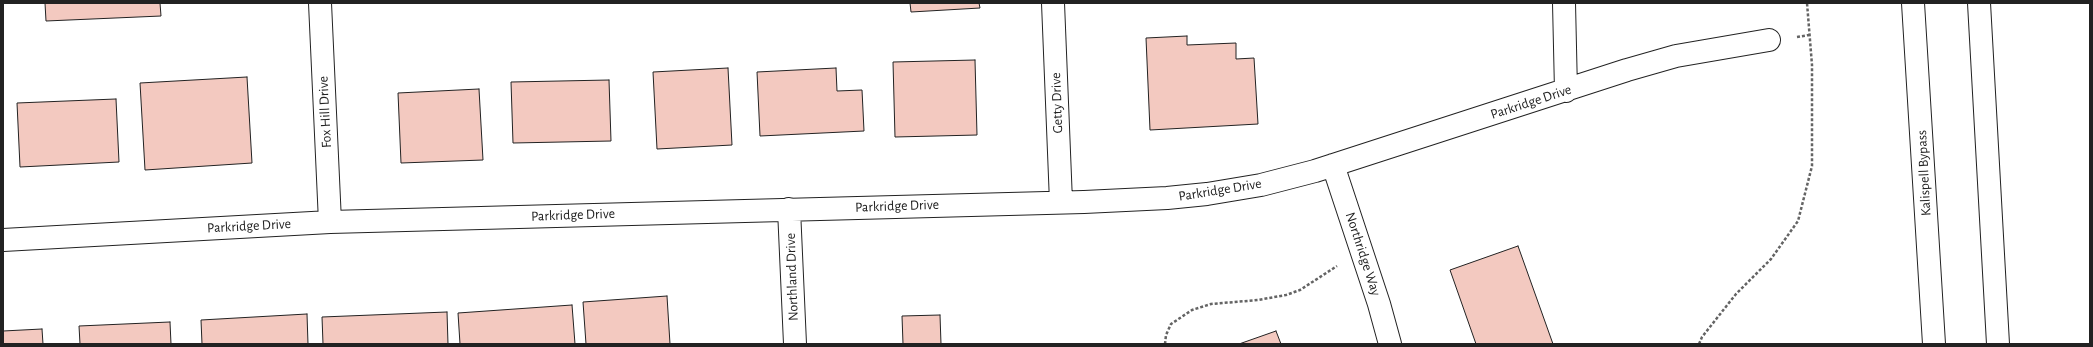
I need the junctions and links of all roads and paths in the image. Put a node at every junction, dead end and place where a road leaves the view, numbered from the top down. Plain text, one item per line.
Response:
1 (320, 3) edge
2 (1053, 3) edge
3 (1564, 3) edge
4 (1807, 3) edge
5 (1913, 3) edge
6 (1979, 3) edge
7 (1769, 40) dead end
8 (1566, 90) junction
9 (1333, 165) junction
10 (1061, 202) junction
11 (789, 209) junction
12 (330, 222) junction
13 (3, 240) edge
14 (1362, 251) junction
15 (795, 344) edge
16 (1165, 344) edge
17 (1390, 344) edge
18 (1699, 344) edge
19 (1934, 344) edge
20 (1998, 344) edge

1 - 12 main road, Fox Hill Drive
2 - 10 main road, Getty Drive
3 - 8 main road
4 - 18 path
5 - 19 main road, Kalispell Bypass
6 - 20 main road
7 - 8 main road, Parkridge Drive
8 - 9 main road, Parkridge Drive
9 - 10 main road, Parkridge Drive
9 - 14 main road, Northridge Way
10 - 11 main road, Parkridge Drive
11 - 12 main road, Parkridge Drive
11 - 15 main road, Northland Drive
12 - 13 main road, Parkridge Drive
14 - 16 path
14 - 17 main road, Northridge Way

